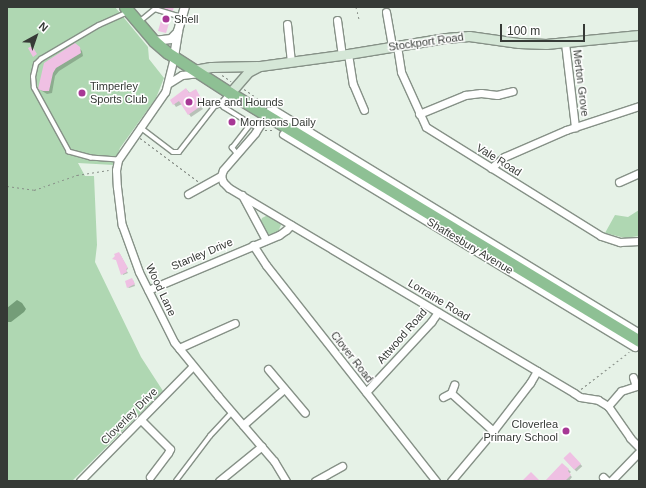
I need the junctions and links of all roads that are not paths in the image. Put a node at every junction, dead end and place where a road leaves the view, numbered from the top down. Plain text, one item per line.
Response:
1 (185, 7) edge
2 (127, 9) edge
3 (386, 12) dead end
4 (182, 18) junction
5 (337, 20) dead end
6 (138, 22) junction
7 (287, 24) dead end
8 (178, 31) junction
9 (639, 34) edge
10 (154, 41) junction
11 (564, 43) junction
12 (394, 46) junction
13 (345, 55) junction
14 (174, 57) junction
15 (291, 62) junction
16 (260, 66) junction
17 (197, 72) junction
18 (168, 84) junction
19 (513, 91) dead end
20 (230, 93) junction
21 (222, 104) junction
22 (639, 106) edge
23 (364, 110) dead end
24 (269, 112) junction
25 (419, 114) junction
26 (251, 124) junction
27 (140, 127) junction
28 (575, 127) junction
29 (259, 128) junction
30 (288, 129) junction
31 (300, 139) junction
32 (237, 154) junction
33 (118, 160) junction
34 (491, 168) junction
35 (639, 173) edge
36 (221, 176) junction
37 (619, 182) dead end
38 (188, 194) dead end
39 (242, 195) junction
40 (291, 225) junction
41 (266, 240) junction
42 (639, 241) edge
43 (253, 245) junction
44 (148, 290) junction
45 (579, 300) junction
46 (438, 312) junction
47 (234, 324) dead end
48 (639, 333) edge
49 (637, 343) edge
50 (179, 348) junction
51 (194, 366) junction
52 (268, 369) dead end
53 (537, 371) junction
54 (633, 377) dead end
55 (454, 385) dead end
56 (637, 386) edge
57 (284, 389) junction
58 (366, 392) junction
59 (451, 393) junction
60 (443, 397) dead end
61 (608, 406) junction
62 (232, 412) junction
63 (305, 413) dead end
64 (141, 420) junction
65 (243, 425) junction
66 (493, 431) junction
67 (262, 446) junction
68 (639, 447) edge
69 (639, 452) edge
70 (342, 466) dead end
71 (150, 477) dead end
72 (80, 481) edge
73 (176, 481) edge
74 (219, 481) edge
75 (286, 481) edge
76 (315, 481) edge
77 (436, 481) edge
78 (451, 481) edge
79 (611, 481) edge

1 - 4 street
2 - 6 highway
2 - 33 lane
3 - 12 street, Vale Road
4 - 6 lane
4 - 8 street
5 - 13 street
6 - 10 highway
7 - 15 street
8 - 10 street
8 - 14 street
9 - 11 main road, Stockport Road
10 - 14 highway
11 - 12 main road, Stockport Road
11 - 28 street, Merton Grove
12 - 13 main road, Stockport Road
12 - 25 street, Vale Road
13 - 15 main road, Stockport Road
13 - 23 street
14 - 17 highway
14 - 18 street, Wood Lane
15 - 16 main road, Stockport Road
16 - 17 main road, Stockport Road
16 - 20 main road, Stockport Road
17 - 18 street
17 - 20 highway
18 - 27 street, Wood Lane
19 - 25 street
20 - 21 lane
20 - 24 highway, Shaftesbury Avenue
21 - 26 lane
21 - 27 lane
22 - 28 street
24 - 29 street
24 - 30 highway, Shaftesbury Avenue
25 - 34 street, Vale Road
26 - 29 lane
26 - 32 lane
27 - 33 street, Wood Lane
28 - 34 street
29 - 32 street
30 - 31 highway, Shaftesbury Avenue
30 - 45 street, Shaftesbury Avenue
31 - 45 highway, Shaftesbury Avenue
31 - 49 street, Shaftesbury Avenue
32 - 36 street
33 - 44 street, Wood Lane
34 - 42 street, Vale Road
35 - 37 street
36 - 38 street
36 - 39 street, Lorraine Road
39 - 40 street, Lorraine Road
39 - 41 street
40 - 41 street, Stanley Drive
40 - 46 street, Lorraine Road
41 - 43 street, Stanley Drive
43 - 44 street, Stanley Drive
43 - 58 street, Clover Road
44 - 50 street, Wood Lane
45 - 48 street, Shaftesbury Avenue
45 - 49 highway, Shaftesbury Avenue
46 - 53 street, Lorraine Road
46 - 58 street, Attwood Road
47 - 50 street
50 - 51 street, Wood Lane
51 - 62 street, Wood Lane
51 - 64 street, Cloverley Drive
52 - 57 street
53 - 61 street, Lorraine Road
53 - 66 street
54 - 56 street
55 - 59 street
56 - 61 street
57 - 63 street
57 - 65 street
58 - 77 street, Clover Road
59 - 60 street
59 - 66 street
61 - 68 street
62 - 65 street, Wood Lane
62 - 73 lane
64 - 71 street
64 - 72 street, Cloverley Drive
65 - 67 street, Wood Lane
66 - 78 street
67 - 74 street
67 - 75 street, Wood Lane
69 - 79 street
70 - 76 street

